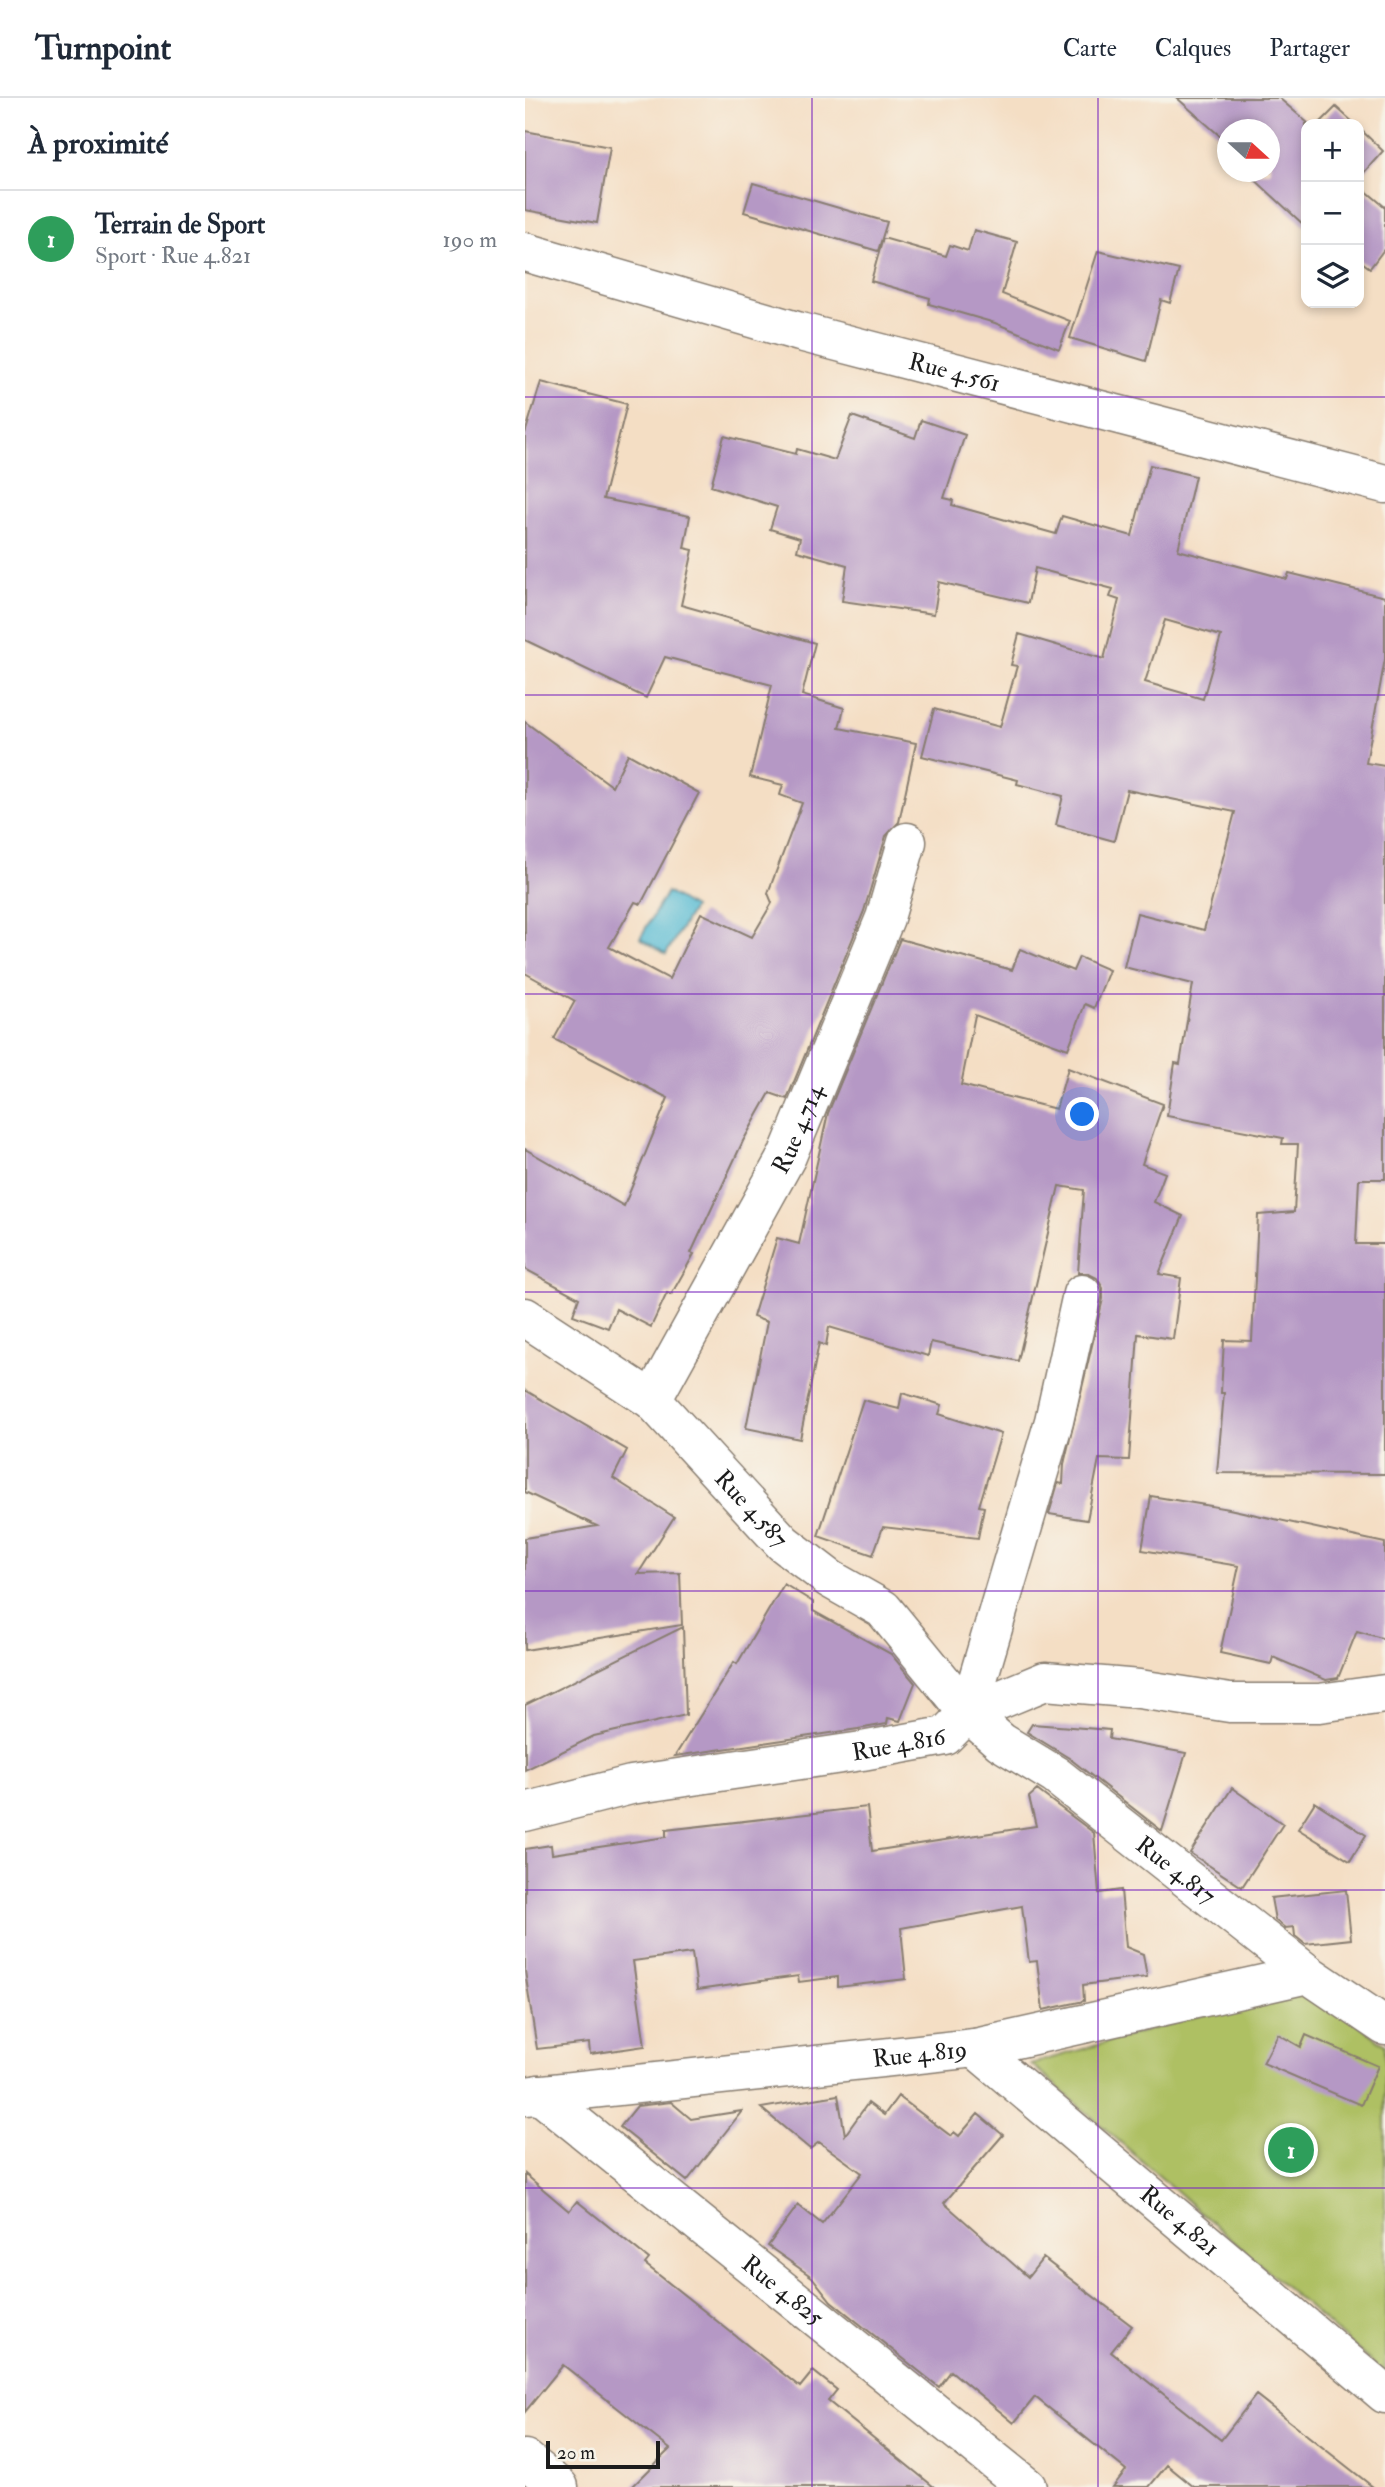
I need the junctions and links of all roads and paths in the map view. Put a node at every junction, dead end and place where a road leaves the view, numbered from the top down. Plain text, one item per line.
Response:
1 (525, 252) edge
2 (1385, 484) edge
3 (907, 842) dead end
4 (1082, 1294) dead end
5 (525, 1317) edge
6 (652, 1400) junction
7 (1385, 1694) edge
8 (968, 1713) junction
9 (525, 1812) edge
10 (1308, 1974) junction
11 (1385, 2026) edge
12 (975, 2048) junction
13 (532, 2095) edge
14 (1385, 2394) edge
15 (525, 2459) edge
16 (559, 2487) edge
17 (1027, 2487) edge

1 - 2 street, Rue 4.561
3 - 6 street, Rue 4.714
4 - 8 street
5 - 6 street, Rue 4.587
6 - 8 street, Rue 4.587
7 - 8 street, Rue 4.816
8 - 9 street, Rue 4.816
8 - 10 street, Rue 4.817
10 - 11 street, Rue 4.817
10 - 12 street, Rue 4.819
12 - 13 street, Rue 4.819
12 - 14 street, Rue 4.821
13 - 17 street, Rue 4.825
15 - 16 street

